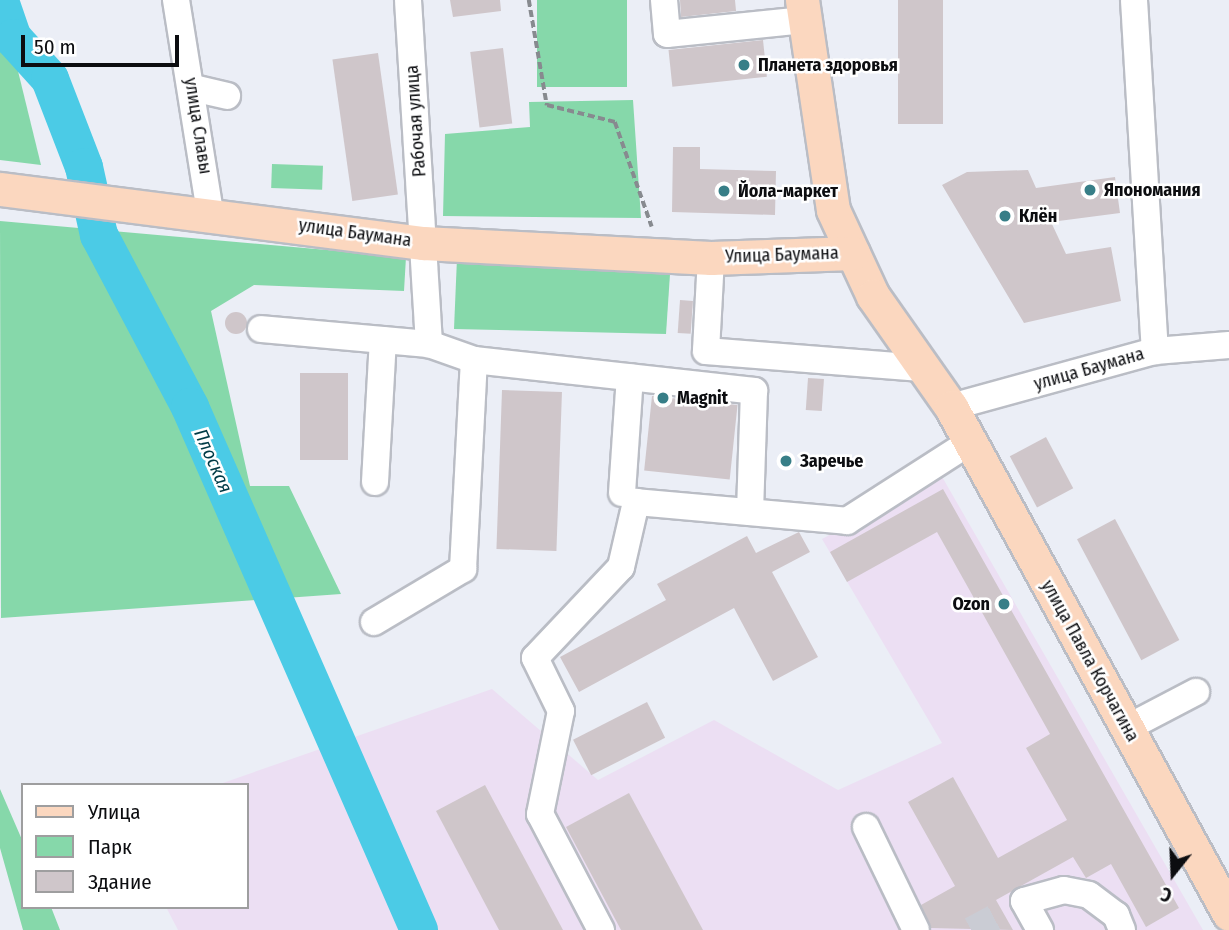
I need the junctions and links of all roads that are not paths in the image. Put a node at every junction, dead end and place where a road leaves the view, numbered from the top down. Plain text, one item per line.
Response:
1 (176, 0) edge
2 (408, 0) edge
3 (664, 0) edge
4 (1134, 0) edge
5 (803, 10) edge
6 (193, 88) junction
7 (227, 96) dead end
8 (0, 189) edge
9 (210, 212) junction
10 (423, 243) junction
11 (853, 253) junction
12 (711, 258) junction
13 (261, 329) dead end
14 (383, 340) junction
15 (429, 344) junction
16 (1229, 345) edge
17 (1155, 351) junction
18 (474, 360) junction
19 (924, 368) junction
20 (630, 377) junction
21 (951, 407) junction
22 (970, 442) junction
23 (375, 482) dead end
24 (622, 493) dead end
25 (750, 512) junction
26 (374, 622) dead end
27 (1196, 692) dead end
28 (1126, 728) junction
29 (866, 827) dead end
30 (1229, 914) edge
31 (601, 930) edge
32 (916, 930) edge
33 (1040, 930) edge
34 (1122, 930) edge

1 - 6 street, улица Славы
2 - 10 street, Рабочая улица
3 - 5 street
4 - 17 street
5 - 11 main road
6 - 7 street
6 - 9 street, улица Славы
8 - 9 main road, улица Баумана
9 - 10 main road, улица Баумана
10 - 12 main road, улица Баумана
10 - 15 street, Рабочая улица
11 - 12 main road, Улица Баумана
11 - 19 main road, улица Павла Корчагина
12 - 19 street
13 - 14 street
14 - 15 street
14 - 23 street
15 - 18 street
16 - 17 street, улица Баумана
17 - 21 street, улица Баумана
18 - 20 street
18 - 26 street
19 - 21 main road, улица Павла Корчагина
20 - 24 street
20 - 25 street
21 - 22 main road, улица Павла Корчагина
22 - 25 street
22 - 28 main road, улица Павла Корчагина
25 - 31 street
27 - 28 street
28 - 30 main road, улица Павла Корчагина
29 - 32 street
33 - 34 street

